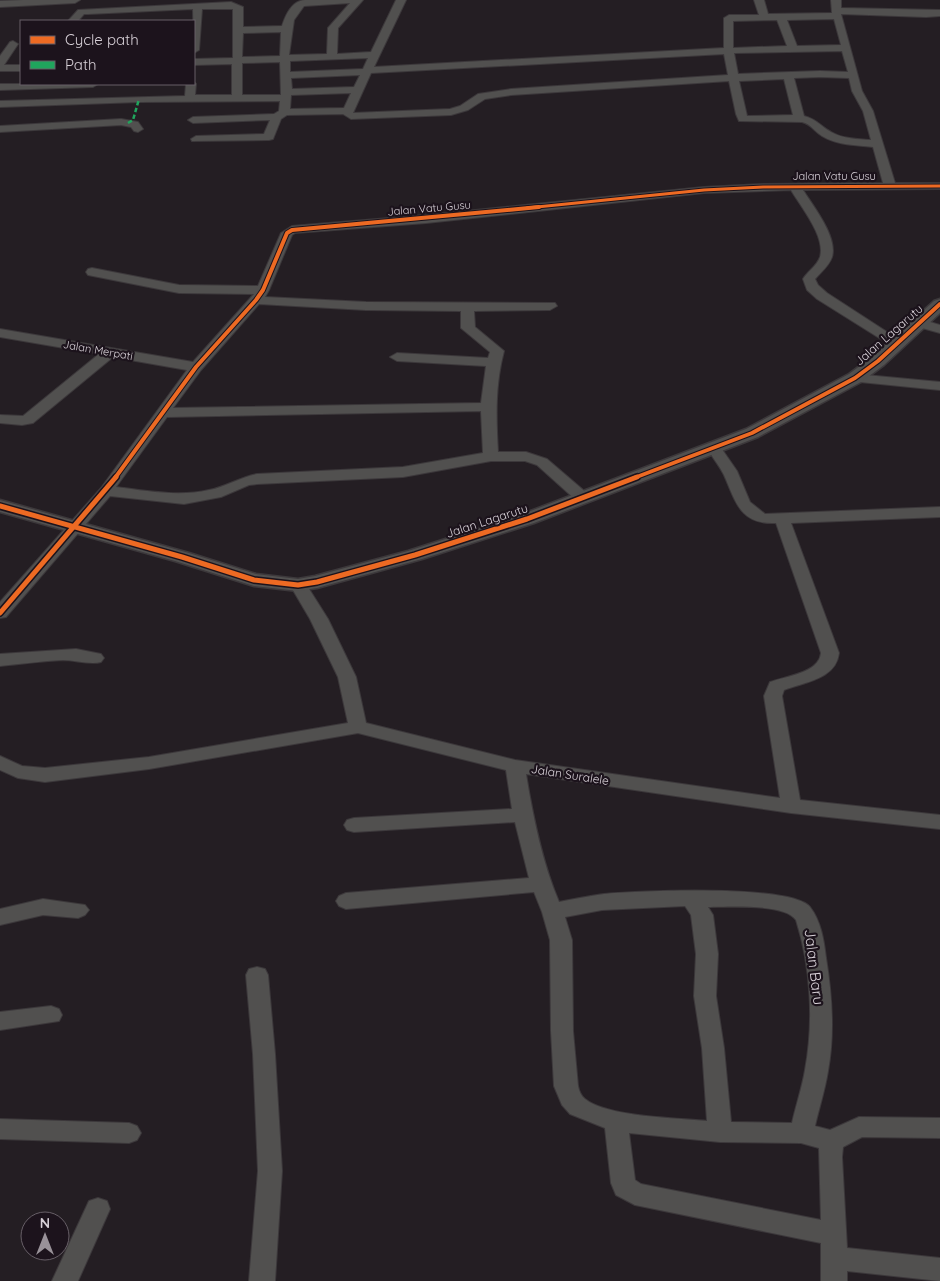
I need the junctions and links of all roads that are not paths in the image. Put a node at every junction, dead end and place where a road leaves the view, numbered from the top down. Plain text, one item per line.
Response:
1 (75, 0) edge
2 (356, 0) edge
3 (401, 0) edge
4 (758, 0) edge
5 (0, 4) edge
6 (170, 4) edge
7 (123, 5) edge
8 (198, 7) junction
9 (158, 8) junction
10 (836, 9) edge
11 (940, 13) edge
12 (291, 14) junction
13 (306, 14) dead end
14 (328, 14) dead end
15 (345, 14) junction
16 (764, 17) junction
17 (781, 17) junction
18 (74, 20) edge
19 (116, 20) edge
20 (155, 20) edge
21 (286, 29) junction
22 (239, 30) junction
23 (195, 39) edge
24 (0, 45) edge
25 (846, 48) junction
26 (793, 49) junction
27 (730, 50) junction
28 (376, 55) junction
29 (332, 56) junction
30 (285, 58) junction
31 (239, 60) junction
32 (195, 62) edge
33 (0, 63) edge
34 (0, 68) edge
35 (20, 68) edge
36 (562, 68) junction
37 (367, 71) junction
38 (286, 75) junction
39 (788, 75) junction
40 (854, 75) junction
41 (733, 78) junction
42 (62, 85) edge
43 (191, 85) edge
44 (0, 87) edge
45 (561, 89) junction
46 (358, 90) junction
47 (140, 95) junction
48 (286, 95) junction
49 (190, 99) junction
50 (238, 99) junction
51 (0, 104) edge
52 (348, 111) junction
53 (280, 114) junction
54 (799, 119) junction
55 (193, 120) dead end
56 (128, 123) junction
57 (0, 129) edge
58 (138, 129) dead end
59 (196, 139) dead end
60 (878, 144) junction
61 (890, 186) junction
62 (940, 186) edge
63 (795, 187) junction
64 (92, 272) dead end
65 (259, 295) junction
66 (940, 304) edge
67 (550, 306) dead end
68 (467, 308) junction
69 (920, 323) junction
70 (940, 329) edge
71 (0, 333) edge
72 (897, 343) junction
73 (110, 352) junction
74 (398, 357) dead end
75 (494, 362) junction
76 (196, 367) junction
77 (855, 378) junction
78 (940, 386) edge
79 (488, 407) junction
80 (163, 413) junction
81 (0, 419) edge
82 (714, 448) junction
83 (491, 456) junction
84 (106, 491) junction
85 (583, 498) junction
86 (0, 506) edge
87 (940, 512) edge
88 (782, 519) junction
89 (73, 528) junction
90 (298, 585) junction
91 (0, 613) edge
92 (95, 658) dead end
93 (0, 660) edge
94 (358, 727) junction
95 (0, 762) edge
96 (515, 766) junction
97 (791, 806) junction
98 (523, 815) junction
99 (940, 822) edge
100 (354, 825) dead end
101 (541, 884) junction
102 (693, 900) junction
103 (346, 901) dead end
104 (78, 910) dead end
105 (553, 912) junction
106 (0, 917) edge
107 (257, 975) dead end
108 (51, 1015) dead end
109 (0, 1021) edge
110 (616, 1122) junction
111 (940, 1128) edge
112 (0, 1129) edge
113 (129, 1132) dead end
114 (720, 1132) junction
115 (801, 1134) junction
116 (832, 1141) junction
117 (98, 1209) dead end
118 (834, 1258) edge
119 (940, 1270) edge
120 (66, 1281) edge
121 (262, 1281) edge

1 - 5 street
2 - 12 street
2 - 15 street
3 - 28 street
4 - 16 street
6 - 8 street
6 - 9 street
7 - 9 street
7 - 18 street
7 - 19 street
8 - 22 street
8 - 23 street
9 - 20 street
10 - 11 street
10 - 17 street
10 - 25 street
12 - 13 street
12 - 21 street
14 - 15 street
15 - 29 street
16 - 17 street
16 - 27 street
17 - 26 street
21 - 22 street
21 - 30 street
22 - 31 street
24 - 33 street
25 - 26 street
25 - 40 street
26 - 27 street
27 - 36 street
27 - 41 street
28 - 29 street
28 - 37 street
29 - 30 street
30 - 31 street
30 - 38 street
31 - 32 street
31 - 50 street
34 - 35 street
36 - 37 street
36 - 45 street
37 - 38 street
37 - 46 street
38 - 48 street
39 - 40 street
39 - 41 street
39 - 54 street
40 - 60 street
41 - 45 street
41 - 54 street
42 - 44 street
43 - 49 street
45 - 52 street
46 - 48 street
46 - 52 street
47 - 49 street
47 - 51 street
47 - 56 street
48 - 50 street
48 - 53 street
49 - 50 street
52 - 53 street
53 - 55 street
53 - 59 street
54 - 60 street
56 - 57 street
56 - 58 street
60 - 61 street
61 - 62 street, Jalan Vatu Gusu
61 - 63 street, Jalan Vatu Gusu
63 - 65 street, Jalan Vatu Gusu
63 - 72 street
64 - 65 street
65 - 68 street
65 - 76 street, Jalan Vatu Gusu
66 - 69 street, Jalan Lagarutu
67 - 68 street
68 - 75 street
69 - 70 street
69 - 72 street, Jalan Lagarutu
71 - 73 street, Jalan Merpati
72 - 77 street, Jalan Lagarutu
73 - 76 street, Jalan Merpati
73 - 81 street
74 - 75 street
75 - 79 street
76 - 80 street, Jalan Vatu Gusu
77 - 78 street
77 - 82 street, Jalan Lagarutu
79 - 80 street
79 - 83 street
80 - 84 street, Jalan Vatu Gusu
82 - 85 street, Jalan Lagarutu
82 - 88 street
83 - 84 street
83 - 85 street
84 - 89 street, Jalan Vatu Gusu
85 - 90 street, Jalan Lagarutu
86 - 89 street, Jalan Lagarutu
87 - 88 street
88 - 97 street
89 - 90 street, Jalan Lagarutu
89 - 91 street, Jalan Vatu Gusu
90 - 94 street
92 - 93 street
94 - 95 street
94 - 96 street, Jalan Suralele
96 - 97 street, Jalan Suralele
96 - 98 street
97 - 99 street, Jalan Suralele
98 - 100 street
98 - 101 street
101 - 103 street
101 - 105 street
102 - 105 street, Jalan Baru
102 - 114 street
102 - 115 street, Jalan Baru
104 - 106 street
105 - 110 street
107 - 121 street
108 - 109 street
110 - 114 street
110 - 118 street
111 - 116 street
112 - 113 street
114 - 115 street
115 - 116 street
116 - 118 street
117 - 120 street
118 - 119 street

